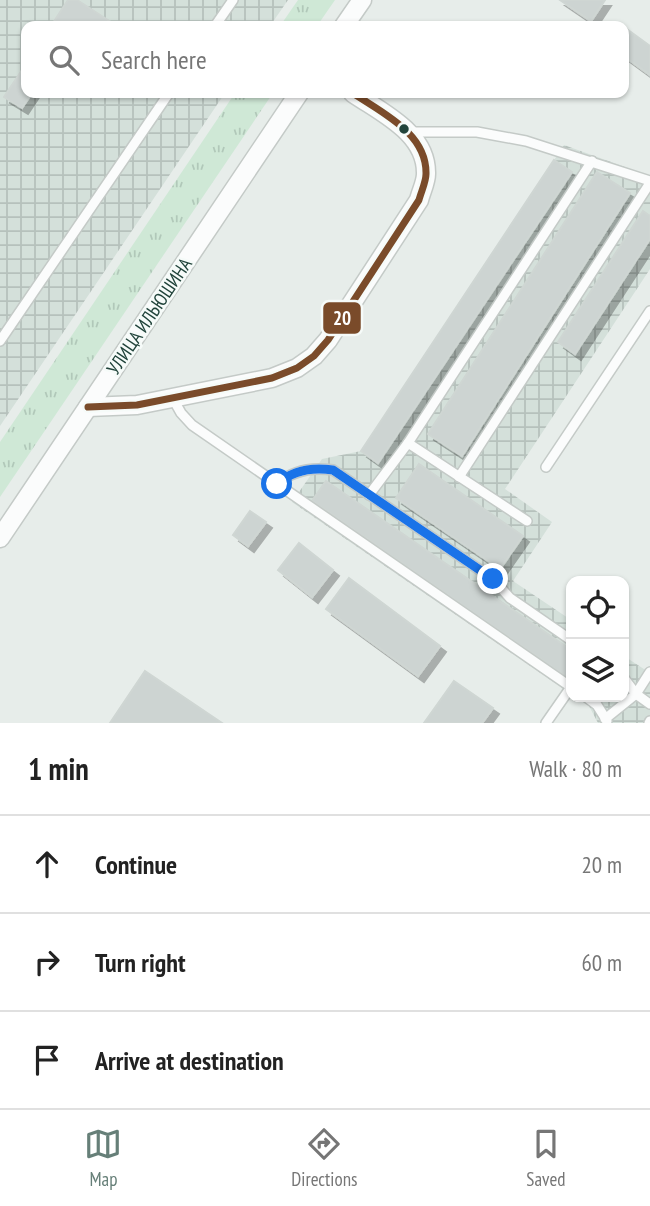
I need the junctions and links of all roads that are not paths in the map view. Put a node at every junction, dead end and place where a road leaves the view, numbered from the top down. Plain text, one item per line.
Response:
1 (233, 0) edge
2 (362, 0) edge
3 (218, 21) edge
4 (347, 21) edge
5 (166, 98) edge
6 (296, 98) edge
7 (360, 98) edge
8 (410, 132) junction
9 (592, 161) junction
10 (650, 182) edge
11 (650, 311) edge
12 (0, 341) edge
13 (172, 397) junction
14 (88, 407) junction
15 (408, 443) junction
16 (546, 467) dead end
17 (459, 477) junction
18 (277, 484) junction
19 (369, 495) junction
20 (527, 521) dead end
21 (0, 538) edge
22 (570, 639) edge
23 (650, 672) edge
24 (566, 684) edge
25 (629, 685) edge
26 (566, 694) edge
27 (636, 694) junction
28 (593, 702) edge
29 (650, 704) edge
30 (607, 721) edge
31 (547, 723) edge

1 - 3 lane
2 - 4 street
5 - 12 lane
6 - 14 street, УЛИЦА ИЛЬЮШИНА
7 - 8 street
8 - 9 lane
8 - 13 street
9 - 10 lane
9 - 15 lane
10 - 17 lane
11 - 16 lane
13 - 14 street
13 - 18 lane
14 - 21 street, УЛИЦА ИЛЬЮШИНА
15 - 17 lane
15 - 19 lane
17 - 20 lane
18 - 19 lane
18 - 24 lane
19 - 22 lane
23 - 27 lane
25 - 27 lane
26 - 31 lane
27 - 29 lane
27 - 30 lane
28 - 30 lane

